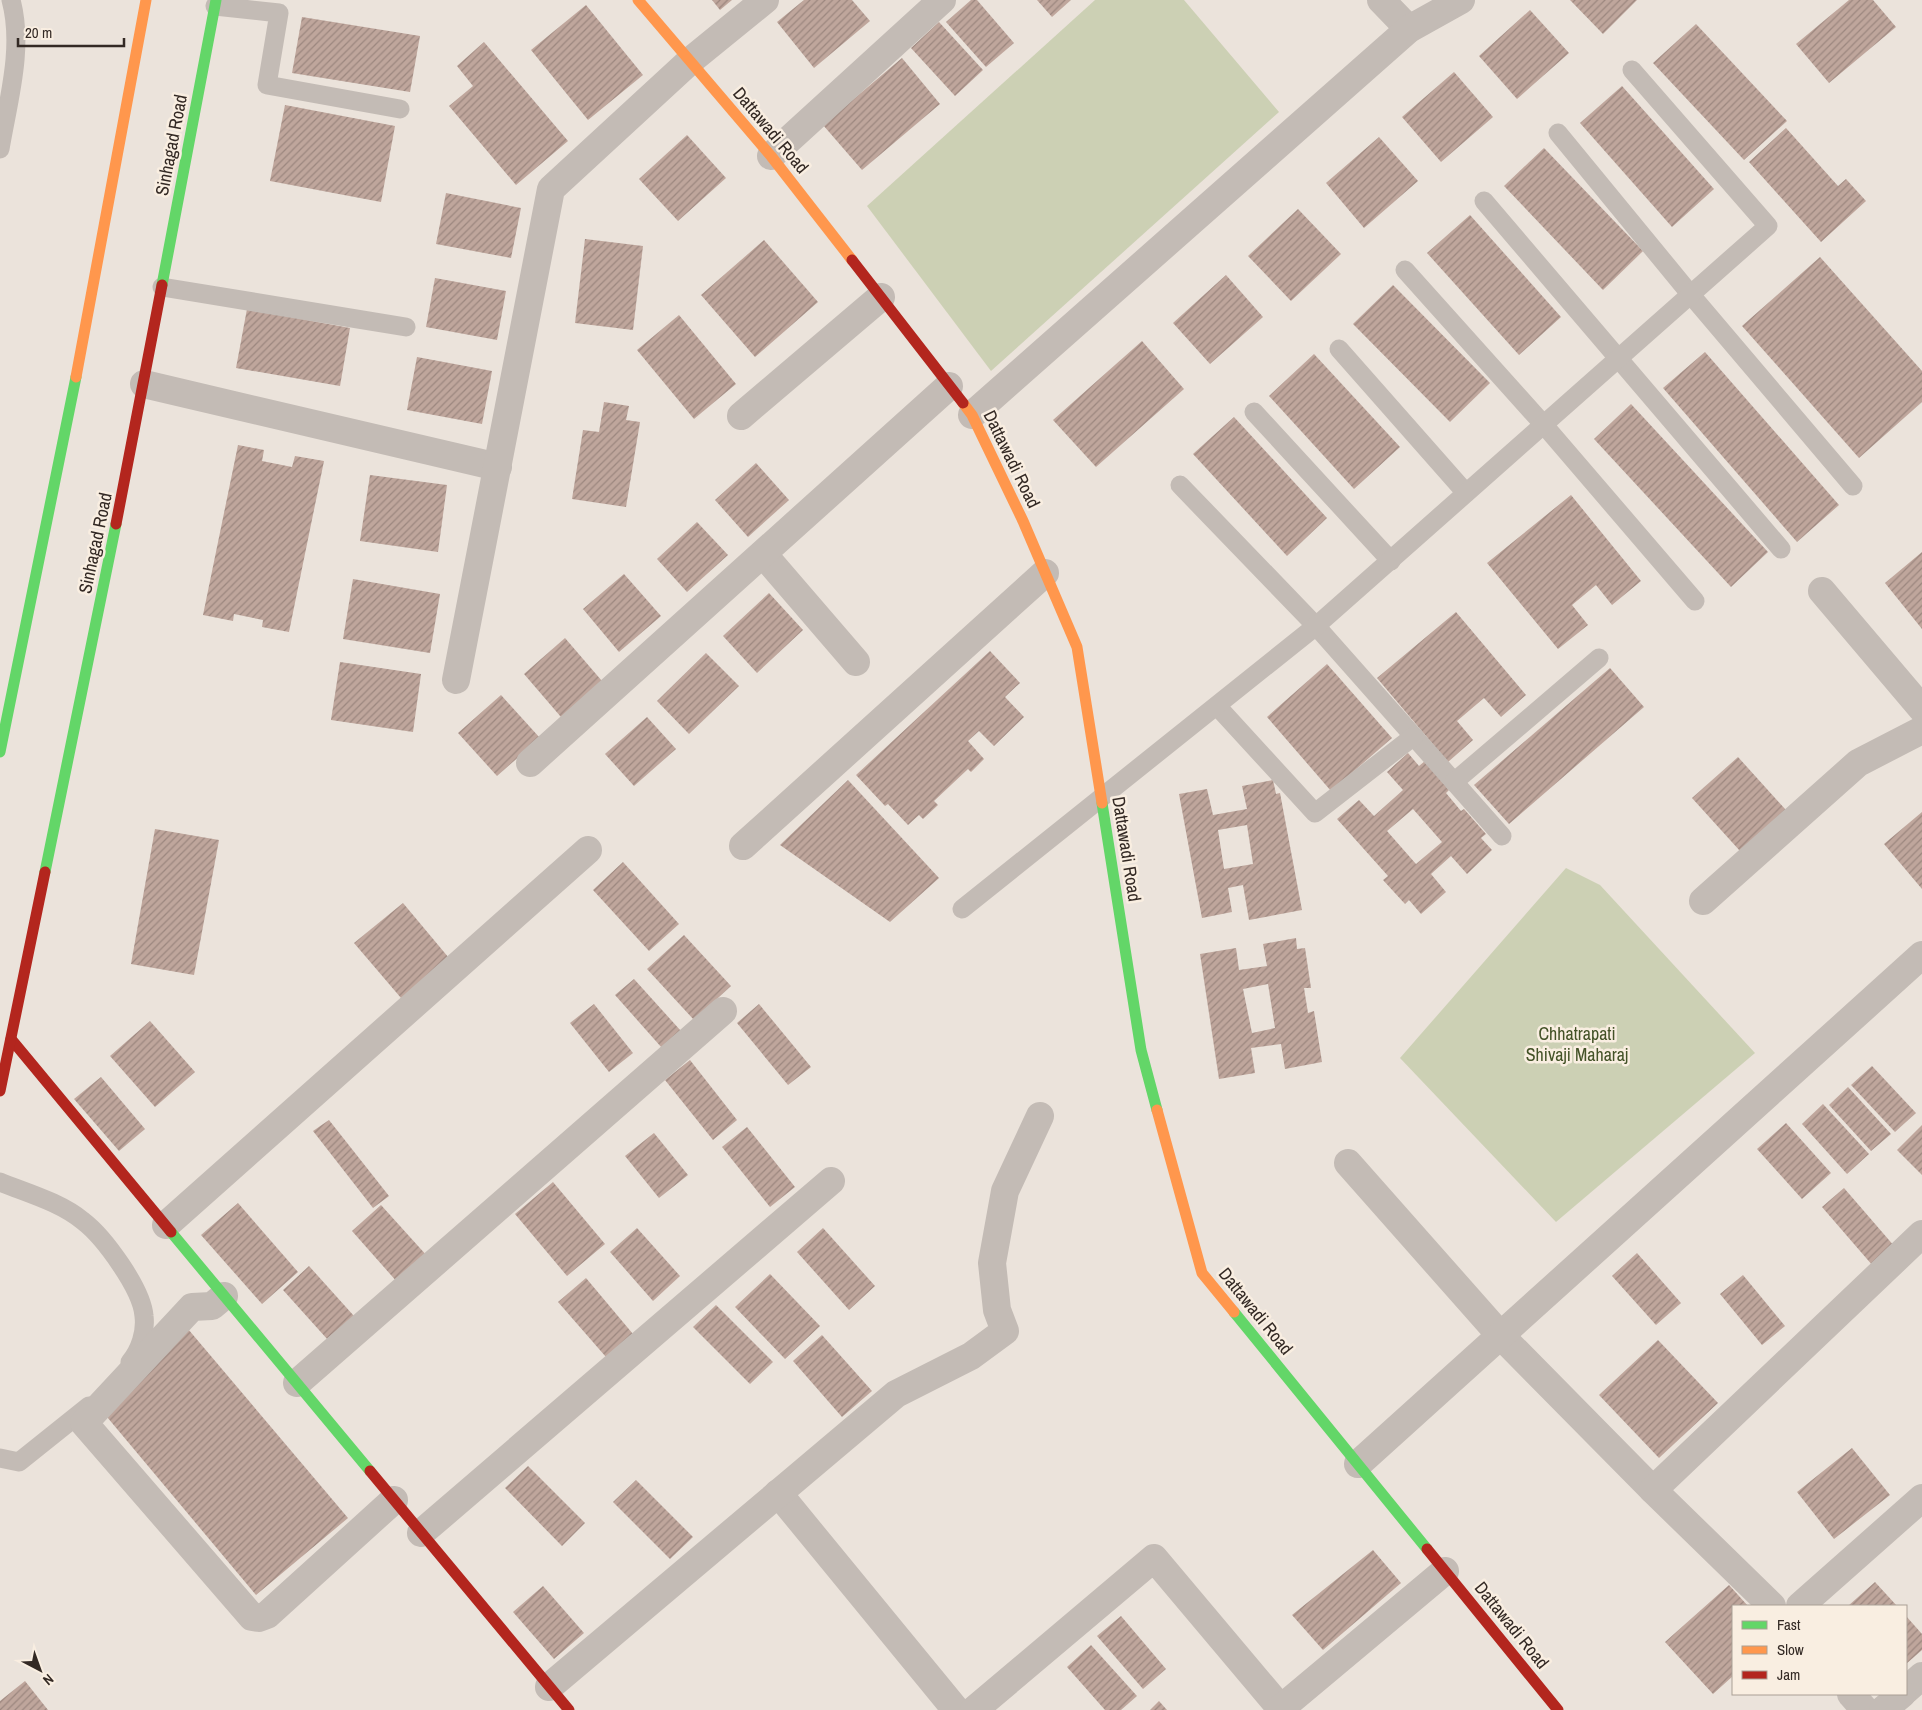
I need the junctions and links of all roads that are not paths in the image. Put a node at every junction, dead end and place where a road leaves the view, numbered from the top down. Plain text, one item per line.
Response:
1 (11, 0) edge
2 (146, 0) edge
3 (638, 0) edge
4 (765, 0) edge
5 (942, 0) edge
6 (1380, 0) edge
7 (1461, 0) edge
8 (216, 3) edge
9 (1409, 29) junction
10 (690, 61) junction
11 (1632, 70) dead end
12 (400, 109) dead end
13 (1558, 133) dead end
14 (0, 149) edge
15 (771, 156) junction
16 (1484, 201) dead end
17 (1405, 270) dead end
18 (162, 287) junction
19 (1692, 294) junction
20 (881, 297) junction
21 (406, 327) dead end
22 (1339, 349) dead end
23 (1618, 359) junction
24 (144, 384) junction
25 (949, 386) junction
26 (1254, 412) dead end
27 (972, 415) junction
28 (741, 416) dead end
29 (1544, 425) junction
30 (498, 467) junction
31 (1180, 485) dead end
32 (1853, 486) dead end
33 (1466, 493) junction
34 (1781, 549) dead end
35 (763, 554) junction
36 (1391, 561) junction
37 (1045, 574) junction
38 (1822, 591) dead end
39 (1695, 601) dead end
40 (1316, 626) junction
41 (1599, 658) dead end
42 (856, 662) dead end
43 (456, 680) dead end
44 (1216, 706) junction
45 (1922, 709) edge
46 (1922, 730) edge
47 (1414, 736) junction
48 (0, 752) edge
49 (530, 763) dead end
50 (1454, 782) junction
51 (1101, 798) junction
52 (1502, 836) dead end
53 (743, 846) dead end
54 (588, 850) dead end
55 (1703, 901) dead end
56 (962, 910) dead end
57 (1922, 955) edge
58 (723, 1011) dead end
59 (11, 1039) junction
60 (0, 1091) edge
61 (1040, 1116) dead end
62 (1348, 1163) dead end
63 (831, 1181) dead end
64 (0, 1182) edge
65 (166, 1225) junction
66 (1922, 1234) edge
67 (224, 1296) junction
68 (1501, 1336) junction
69 (297, 1383) junction
70 (0, 1458) edge
71 (1358, 1464) junction
72 (1653, 1490) junction
73 (778, 1493) junction
74 (1922, 1498) edge
75 (394, 1500) junction
76 (421, 1533) junction
77 (1445, 1571) junction
78 (1771, 1605) edge
79 (1801, 1605) edge
80 (1922, 1676) edge
81 (549, 1687) junction
82 (1907, 1689) edge
83 (1851, 1695) edge
84 (1901, 1695) edge
85 (568, 1710) edge
86 (956, 1710) edge
87 (974, 1710) edge
88 (1281, 1710) edge
89 (1558, 1710) edge
90 (1865, 1710) edge
91 (1883, 1710) edge

1 - 14 lane
2 - 48 street
3 - 10 street, Dattawadi Road
4 - 10 street
5 - 15 street
6 - 9 street
7 - 9 street
8 - 12 lane
8 - 18 street, Sinhagad Road
9 - 27 street
10 - 15 street, Dattawadi Road
10 - 30 street
11 - 19 lane
13 - 19 lane
15 - 20 street, Dattawadi Road
16 - 23 lane
17 - 29 lane
18 - 21 lane
18 - 24 street, Sinhagad Road
19 - 23 lane
19 - 32 lane
20 - 25 street, Dattawadi Road
20 - 28 street
22 - 33 lane
23 - 29 lane
23 - 34 lane
24 - 30 street
24 - 59 street, Sinhagad Road
25 - 27 street, Dattawadi Road
25 - 35 street
26 - 36 lane
27 - 37 street, Dattawadi Road
29 - 33 lane
29 - 39 lane
30 - 43 street
31 - 40 lane
33 - 36 lane
35 - 42 street
35 - 49 street
36 - 40 lane
37 - 51 street, Dattawadi Road
37 - 53 street
38 - 45 street
40 - 44 lane
40 - 47 lane
41 - 50 lane
44 - 47 lane
44 - 51 lane
46 - 55 street
47 - 50 lane
50 - 52 lane
51 - 56 lane
51 - 71 street, Dattawadi Road
54 - 65 street
57 - 68 street
58 - 69 street
59 - 60 street, Sinhagad Road
59 - 65 street
61 - 73 street
62 - 68 street
63 - 76 street
64 - 70 lane
65 - 67 street
66 - 72 street
67 - 69 street
67 - 75 street
68 - 71 street
68 - 72 street
69 - 75 street
71 - 77 street, Dattawadi Road
72 - 78 street
73 - 81 street
73 - 86 street
74 - 79 street
75 - 76 street
76 - 81 street
77 - 88 street
77 - 89 street, Dattawadi Road
80 - 82 street
81 - 85 street
83 - 90 street
84 - 91 street
87 - 88 street

